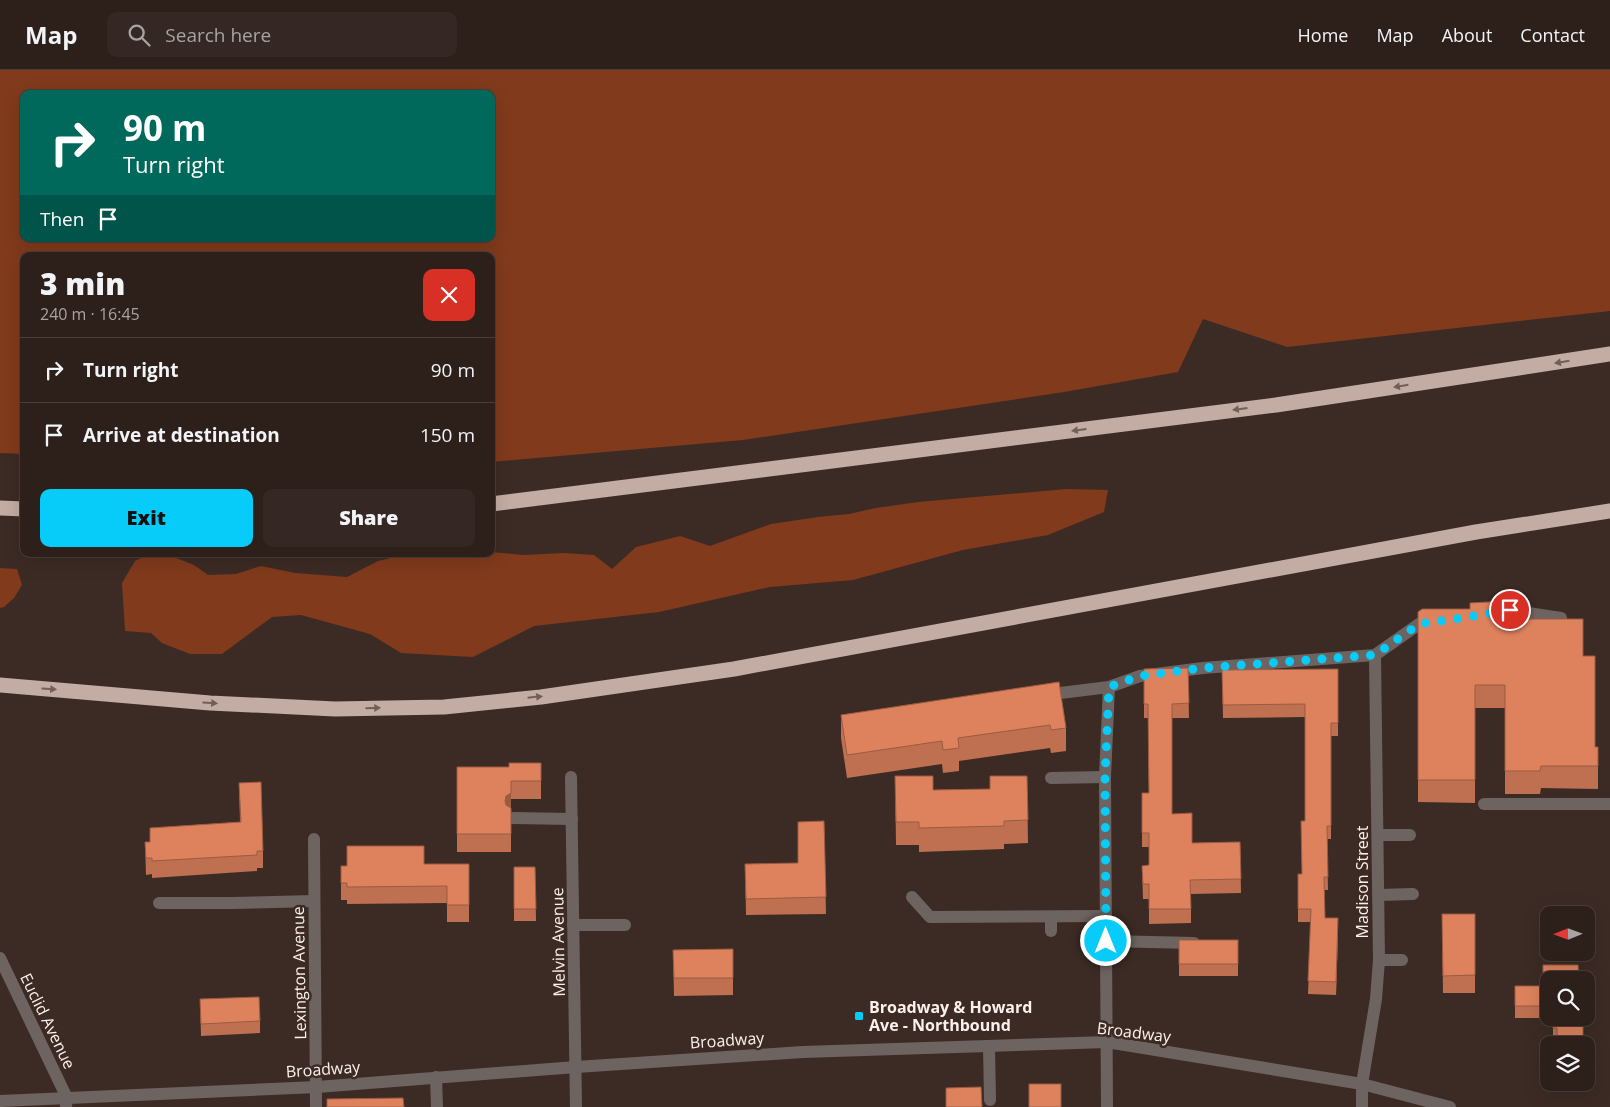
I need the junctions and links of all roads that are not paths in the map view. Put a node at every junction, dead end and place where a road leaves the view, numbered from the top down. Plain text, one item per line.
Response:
1 (1610, 354) edge
2 (495, 503) edge
3 (0, 508) edge
4 (20, 509) edge
5 (1610, 511) edge
6 (1481, 615) edge
7 (1561, 618) edge
8 (1445, 621) edge
9 (1375, 655) junction
10 (0, 685) edge
11 (1109, 687) junction
12 (1034, 697) edge
13 (571, 777) dead end
14 (1105, 777) junction
15 (1051, 778) dead end
16 (1484, 804) dead end
17 (1610, 804) edge
18 (513, 818) edge
19 (572, 819) junction
20 (1378, 835) junction
21 (1410, 835) dead end
22 (314, 839) dead end
23 (1413, 894) dead end
24 (1379, 895) junction
25 (912, 897) dead end
26 (314, 900) junction
27 (159, 903) dead end
28 (1106, 916) junction
29 (1051, 917) junction
30 (573, 925) junction
31 (625, 925) dead end
32 (1052, 931) dead end
33 (1106, 941) junction
34 (1202, 943) edge
35 (0, 958) edge
36 (1379, 960) junction
37 (1402, 960) dead end
38 (1107, 1042) junction
39 (989, 1046) junction
40 (576, 1067) junction
41 (436, 1077) junction
42 (1362, 1084) junction
43 (317, 1087) junction
44 (174, 1093) junction
45 (990, 1100) dead end
46 (0, 1101) edge
47 (66, 1103) edge
48 (173, 1107) edge
49 (316, 1107) edge
50 (438, 1107) edge
51 (576, 1107) edge
52 (1107, 1107) edge
53 (1362, 1107) edge
54 (1450, 1107) edge

1 -> 2 highway
3 - 4 highway
10 -> 5 highway
6 - 7 street
8 - 9 street
9 - 11 street
9 - 20 street, Madison Street
11 - 12 street
11 - 14 street
13 - 19 street, Melvin Avenue
14 - 15 street
14 - 28 street
16 - 17 street
18 - 19 street
19 - 30 street, Melvin Avenue
20 - 21 street
20 - 24 street, Madison Street
22 - 26 street, Lexington Avenue
23 - 24 street
24 - 36 street, Madison Street
25 - 29 street
26 - 27 street
26 - 43 street, Lexington Avenue
28 - 29 street
28 - 33 street
29 - 32 street
30 - 31 street
30 - 40 street, Melvin Avenue
33 - 34 street
33 - 38 street
35 - 47 street, Euclid Avenue
36 - 37 street
36 - 42 street, Madison Street
38 - 39 street, Broadway
38 - 42 street, Broadway
38 - 52 street
39 - 40 street, Broadway
39 - 45 street
40 - 41 street, Broadway
40 - 51 street, Melvin Avenue
41 - 43 street, Broadway
41 - 50 street
42 - 53 street, Madison Street
42 - 54 street, Broadway
43 - 44 street, Broadway
43 - 49 street, Lexington Avenue
44 - 47 street, Broadway
44 - 48 street
46 - 47 street, Broadway

